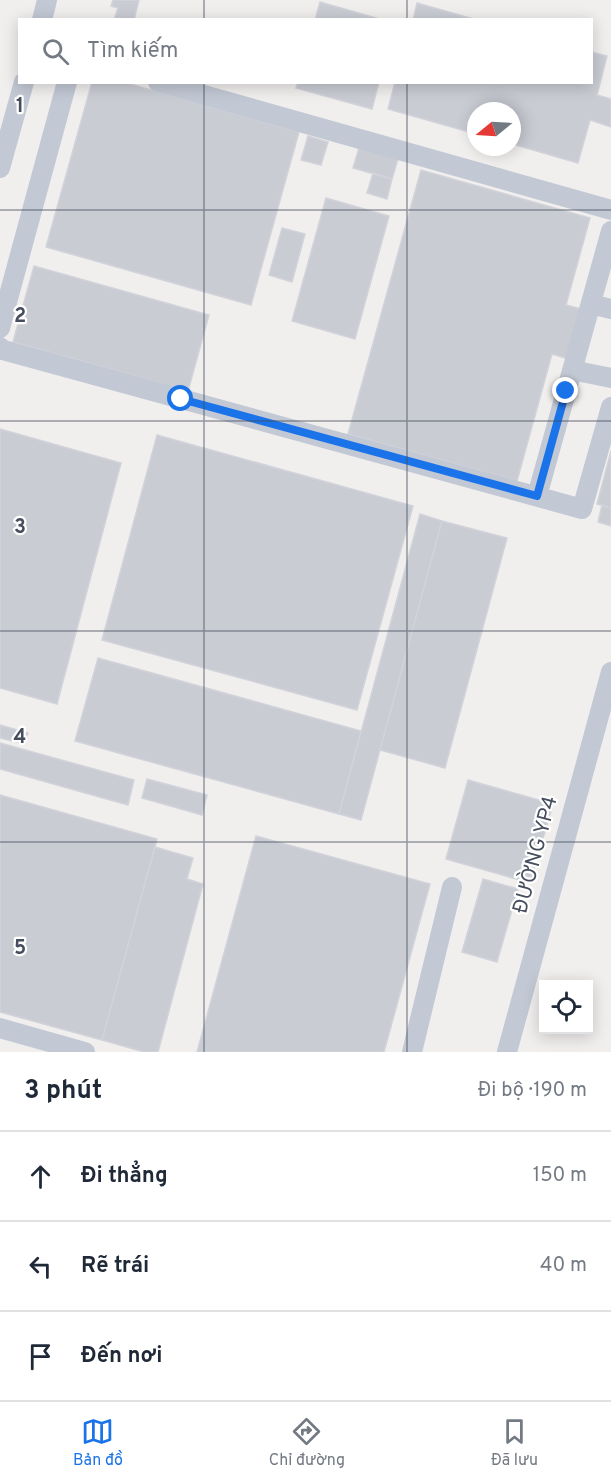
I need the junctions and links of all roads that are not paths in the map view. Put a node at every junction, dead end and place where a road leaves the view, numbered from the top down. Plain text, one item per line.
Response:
1 (47, 0) edge
2 (42, 18) edge
3 (23, 84) edge
4 (66, 84) edge
5 (165, 84) edge
6 (0, 168) edge
7 (611, 210) edge
8 (611, 231) edge
9 (591, 304) junction
10 (611, 309) edge
11 (0, 328) edge
12 (0, 347) edge
13 (572, 370) junction
14 (611, 378) edge
15 (611, 407) edge
16 (537, 496) junction
17 (611, 672) edge
18 (452, 887) dead end
19 (0, 1028) edge
20 (85, 1052) edge
21 (412, 1052) edge
22 (507, 1052) edge

1 - 2 street
3 - 6 street
4 - 11 street
5 - 7 street
8 - 9 street
9 - 10 street
9 - 13 street
12 - 16 street
13 - 14 street
13 - 16 street
15 - 16 street
17 - 22 street, ĐƯỜNG YP4
18 - 21 street
19 - 20 street

